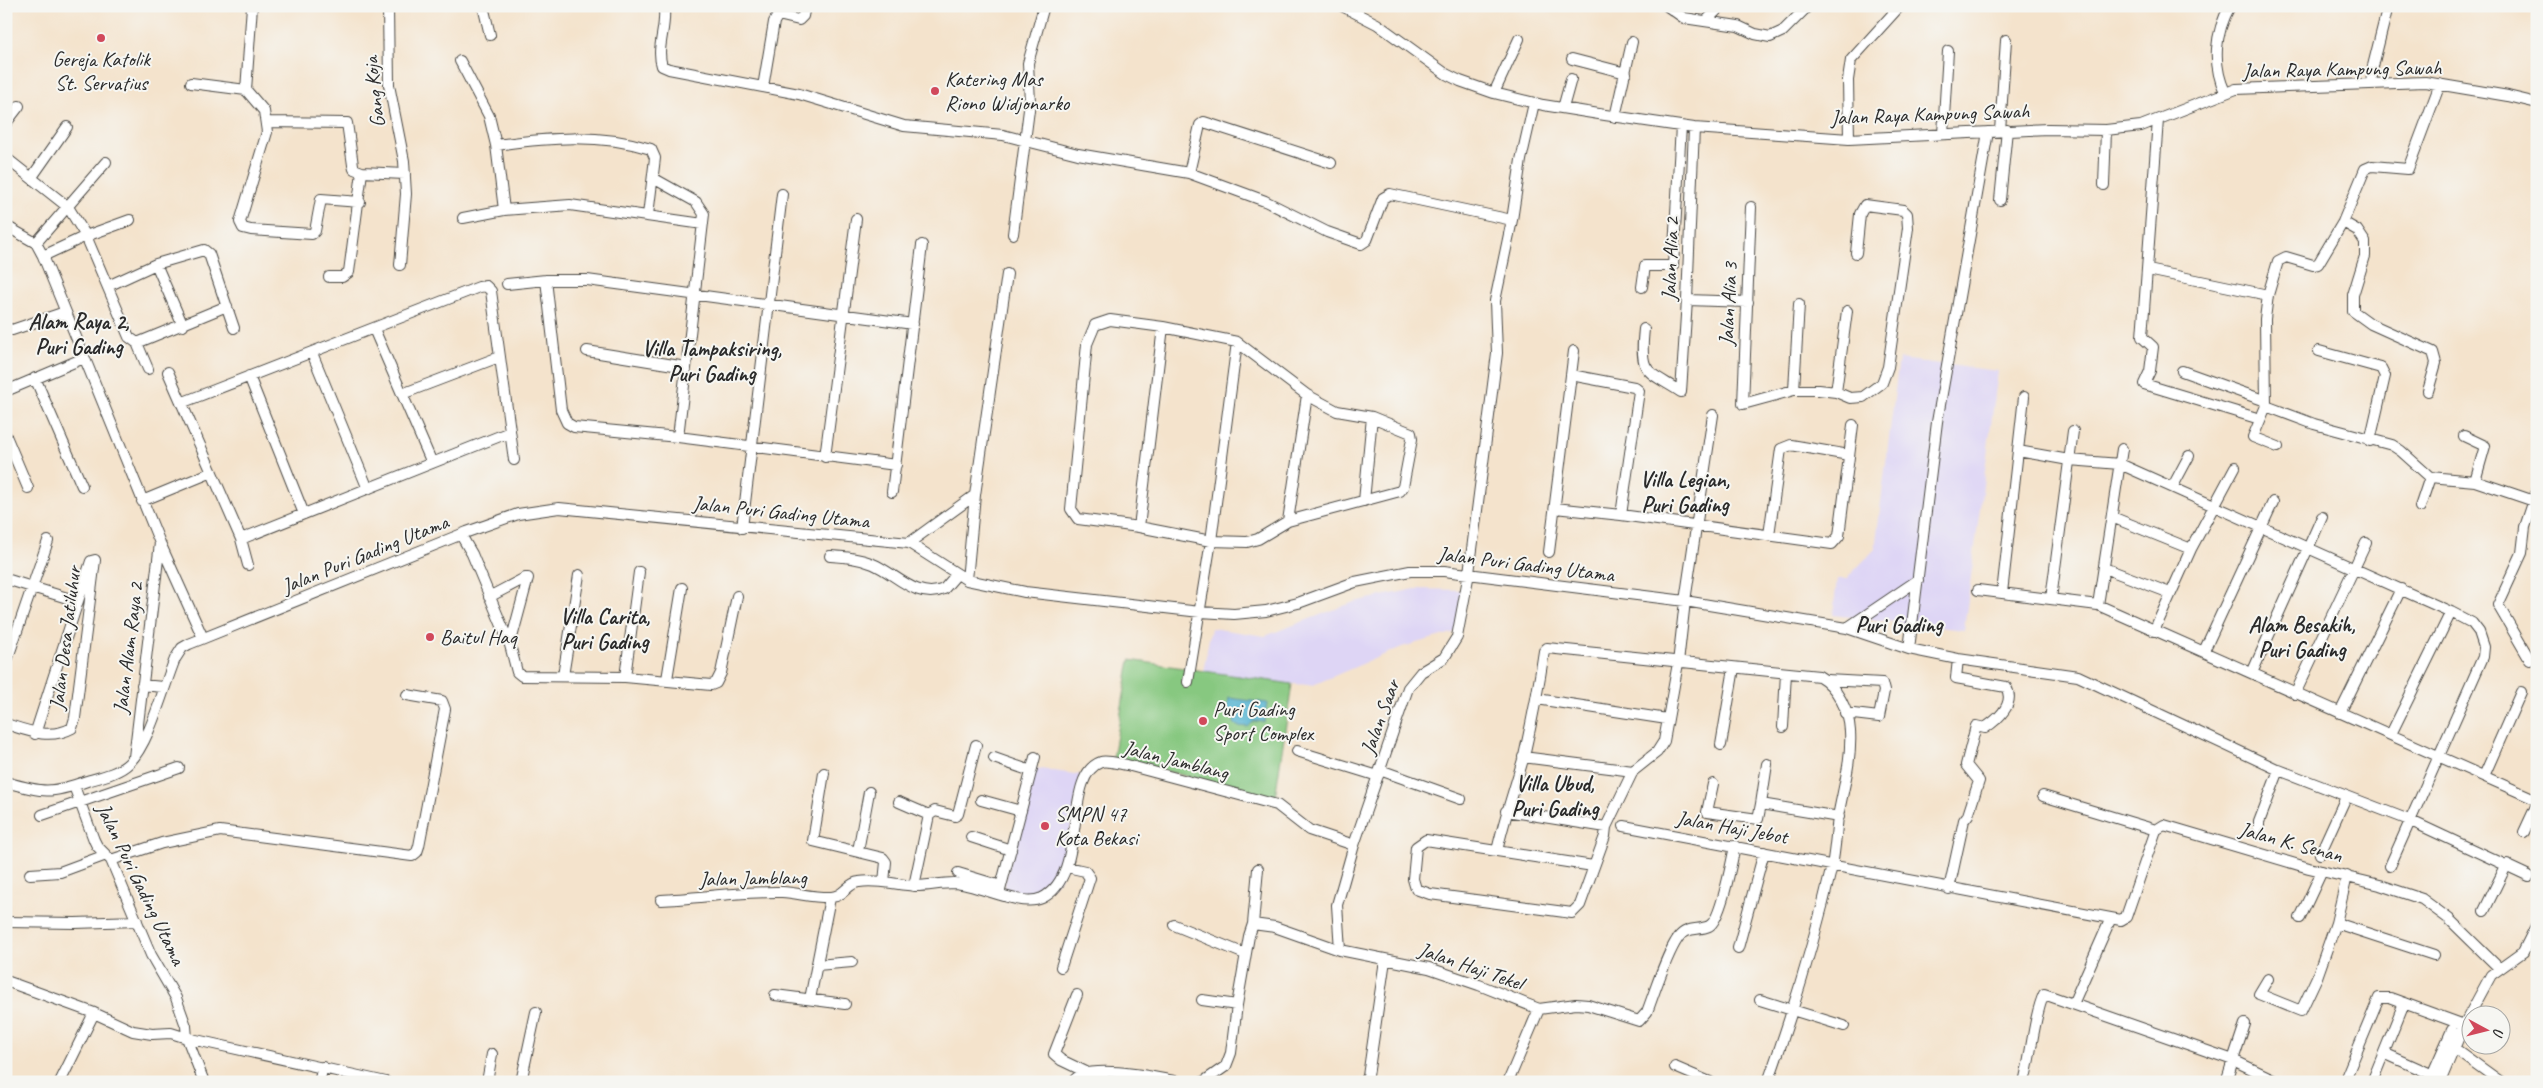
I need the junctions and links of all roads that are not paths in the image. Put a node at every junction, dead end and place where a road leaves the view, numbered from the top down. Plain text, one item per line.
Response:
1 (252, 6) edge
2 (388, 6) edge
3 (483, 6) edge
4 (660, 6) edge
5 (805, 6) edge
6 (1044, 6) edge
7 (1342, 6) edge
8 (1666, 6) edge
9 (1721, 6) edge
10 (1808, 6) edge
11 (1900, 6) edge
12 (2230, 6) edge
13 (2388, 6) edge
14 (1706, 21) junction
15 (490, 35) dead end
16 (1519, 39) dead end
17 (2006, 40) dead end
18 (1632, 42) dead end
19 (1948, 51) dead end
20 (1572, 59) dead end
21 (460, 61) dead end
22 (1626, 73) junction
23 (1570, 79) dead end
24 (191, 83) dead end
25 (2371, 83) junction
26 (2440, 84) junction
27 (763, 86) junction
28 (246, 90) junction
29 (2225, 92) junction
30 (1494, 93) junction
31 (1534, 103) junction
32 (2537, 103) edge
33 (19, 106) dead end
34 (1563, 108) junction
35 (1615, 117) junction
36 (2158, 120) junction
37 (266, 122) junction
38 (6, 124) edge
39 (1681, 126) junction
40 (67, 127) dead end
41 (1694, 128) junction
42 (2106, 130) junction
43 (2003, 131) junction
44 (1988, 132) junction
45 (1943, 134) junction
46 (1025, 139) junction
47 (1849, 139) junction
48 (496, 145) junction
49 (6, 158) edge
50 (106, 162) dead end
51 (1332, 163) dead end
52 (362, 172) junction
53 (1189, 173) junction
54 (405, 174) junction
55 (32, 177) junction
56 (653, 178) junction
57 (2104, 185) dead end
58 (782, 194) dead end
59 (2000, 200) dead end
60 (360, 202) junction
61 (68, 207) junction
62 (1751, 207) dead end
63 (504, 210) junction
64 (648, 215) junction
65 (464, 218) dead end
66 (856, 219) dead end
67 (130, 220) dead end
68 (1512, 220) junction
69 (2343, 222) junction
70 (703, 224) junction
71 (6, 226) edge
72 (1013, 234) dead end
73 (86, 236) junction
74 (36, 243) junction
75 (922, 245) dead end
76 (1856, 253) dead end
77 (43, 256) junction
78 (156, 264) junction
79 (400, 265) dead end
80 (2148, 270) junction
81 (1007, 274) dead end
82 (329, 277) dead end
83 (546, 280) junction
84 (507, 284) dead end
85 (108, 286) junction
86 (1642, 287) dead end
87 (2268, 294) junction
88 (695, 295) junction
89 (1687, 300) junction
90 (1748, 302) junction
91 (768, 304) junction
92 (1799, 304) dead end
93 (227, 306) junction
94 (1847, 311) dead end
95 (66, 312) junction
96 (844, 313) junction
97 (913, 324) junction
98 (183, 326) junction
99 (1163, 327) junction
100 (6, 328) edge
101 (234, 328) dead end
102 (374, 329) junction
103 (1644, 329) dead end
104 (1237, 342) junction
105 (137, 343) junction
106 (587, 351) dead end
107 (1574, 351) dead end
108 (2319, 351) dead end
109 (312, 353) junction
110 (499, 357) junction
111 (84, 358) junction
112 (686, 367) junction
113 (148, 369) dead end
114 (168, 372) dead end
115 (2182, 372) dead end
116 (1571, 374) junction
117 (249, 376) junction
118 (36, 378) junction
119 (1794, 390) junction
120 (6, 391) edge
121 (2428, 391) dead end
122 (1836, 392) junction
123 (402, 394) junction
124 (1307, 395) junction
125 (2024, 397) dead end
126 (181, 403) junction
127 (2266, 404) junction
128 (1714, 415) dead end
129 (1372, 417) junction
130 (2260, 419) junction
131 (1853, 425) dead end
132 (2073, 430) dead end
133 (510, 432) junction
134 (2464, 436) dead end
135 (678, 438) junction
136 (7, 440) edge
137 (2370, 441) junction
138 (752, 446) junction
139 (2278, 447) dead end
140 (2122, 449) dead end
141 (2018, 451) junction
142 (1849, 454) junction
143 (2189, 456) dead end
144 (825, 457) junction
145 (11, 459) edge
146 (514, 460) dead end
147 (2069, 460) junction
148 (432, 463) junction
149 (2120, 464) junction
150 (896, 465) junction
151 (2236, 467) dead end
152 (210, 473) junction
153 (2430, 477) junction
154 (2475, 481) junction
155 (82, 486) dead end
156 (2173, 486) junction
157 (28, 488) dead end
158 (368, 488) junction
159 (892, 492) dead end
160 (975, 495) junction
161 (2535, 498) edge
162 (142, 501) junction
163 (1364, 501) junction
164 (2273, 502) dead end
165 (2214, 506) junction
166 (2420, 507) dead end
167 (1555, 508) junction
168 (304, 514) junction
169 (1621, 515) junction
170 (2322, 517) dead end
171 (2112, 518) junction
172 (1288, 522) junction
173 (1697, 525) junction
174 (1139, 527) junction
175 (2261, 527) junction
176 (742, 528) junction
177 (464, 534) junction
178 (1769, 535) junction
179 (241, 539) junction
180 (48, 541) dead end
181 (1211, 541) junction
182 (160, 543) junction
183 (909, 543) junction
184 (2366, 543) dead end
185 (2308, 548) junction
186 (2191, 549) junction
187 (1549, 552) dead end
188 (830, 556) dead end
189 (248, 565) dead end
190 (2104, 568) junction
191 (2354, 568) junction
192 (639, 572) dead end
193 (1469, 573) junction
194 (957, 574) junction
195 (579, 575) dead end
196 (6, 579) edge
197 (967, 580) junction
198 (1918, 580) junction
199 (32, 587) junction
200 (682, 588) dead end
201 (2401, 589) junction
202 (1978, 590) dead end
203 (2002, 593) junction
204 (2170, 593) junction
205 (737, 596) dead end
206 (489, 597) junction
207 (2051, 599) junction
208 (77, 601) junction
209 (1685, 601) junction
210 (2098, 605) junction
211 (1200, 612) junction
212 (2451, 612) junction
213 (1847, 628) junction
214 (2154, 631) junction
215 (203, 638) junction
216 (510, 645) junction
217 (1909, 649) junction
218 (2204, 651) junction
219 (2537, 656) edge
220 (1679, 658) junction
221 (1958, 659) junction
222 (6, 663) edge
223 (1734, 668) junction
224 (1786, 673) junction
225 (2252, 673) junction
226 (563, 676) junction
227 (625, 677) junction
228 (667, 679) junction
229 (1826, 680) junction
230 (1188, 682) dead end
231 (142, 685) junction
232 (163, 687) junction
233 (2521, 692) dead end
234 (2295, 694) junction
235 (407, 695) dead end
236 (1537, 699) junction
237 (1845, 712) junction
238 (2340, 713) junction
239 (1667, 720) junction
240 (6, 724) edge
241 (1783, 727) dead end
242 (35, 734) junction
243 (2391, 734) junction
244 (976, 745) dead end
245 (1721, 745) dead end
246 (1297, 751) dead end
247 (2438, 754) junction
248 (1035, 757) dead end
249 (1523, 757) junction
250 (134, 758) junction
251 (994, 758) dead end
252 (1767, 764) dead end
253 (179, 768) dead end
254 (1633, 770) junction
255 (2279, 770) junction
256 (1031, 771) junction
257 (824, 773) dead end
258 (1379, 773) junction
259 (2484, 776) junction
260 (6, 782) edge
261 (1713, 784) dead end
262 (74, 786) junction
263 (869, 792) dead end
264 (2043, 796) dead end
265 (2346, 796) junction
266 (1461, 799) dead end
267 (981, 800) dead end
268 (2537, 800) edge
269 (899, 802) dead end
270 (81, 803) junction
271 (1760, 804) junction
272 (2537, 804) edge
273 (1021, 811) junction
274 (1506, 811) junction
275 (42, 815) dead end
276 (929, 815) junction
277 (1838, 817) junction
278 (2409, 820) junction
279 (1606, 826) junction
280 (1624, 826) dead end
281 (2156, 830) junction
282 (2259, 832) dead end
283 (2524, 832) dead end
284 (971, 838) dead end
285 (1354, 845) junction
286 (1735, 846) junction
287 (1010, 850) junction
288 (858, 851) junction
289 (1497, 852) junction
290 (1764, 852) junction
291 (2320, 854) dead end
292 (108, 858) junction
293 (2507, 864) junction
294 (1832, 865) junction
295 (1593, 866) junction
296 (2390, 866) dead end
297 (1067, 867) junction
298 (1258, 869) dead end
299 (2322, 871) junction
300 (958, 873) dead end
301 (30, 874) dead end
302 (2346, 876) junction
303 (2529, 876) dead end
304 (884, 882) junction
305 (914, 886) junction
306 (1949, 889) junction
307 (1000, 890) junction
308 (830, 898) junction
309 (661, 900) dead end
310 (2484, 911) dead end
311 (2112, 918) junction
312 (2300, 918) dead end
313 (137, 921) junction
314 (6, 922) edge
315 (2336, 923) junction
316 (1254, 924) junction
317 (2537, 924) edge
318 (1174, 925) dead end
319 (1738, 948) dead end
320 (1340, 950) junction
321 (1245, 954) junction
322 (2434, 954) dead end
323 (1385, 960) junction
324 (852, 962) dead end
325 (817, 965) junction
326 (1061, 967) dead end
327 (2499, 968) junction
328 (2268, 978) dead end
329 (6, 981) edge
330 (775, 995) dead end
331 (1077, 995) dead end
332 (810, 999) junction
333 (1202, 1000) dead end
334 (1760, 1000) dead end
335 (845, 1004) dead end
336 (2072, 1004) junction
337 (2404, 1004) junction
338 (1236, 1006) junction
339 (2474, 1006) edge
340 (1539, 1009) junction
341 (1792, 1009) junction
342 (536, 1012) dead end
343 (94, 1013) junction
344 (2245, 1024) dead end
345 (2460, 1024) edge
346 (1844, 1026) dead end
347 (2452, 1030) dead end
348 (2460, 1034) edge
349 (187, 1038) junction
350 (2454, 1048) junction
351 (2384, 1053) junction
352 (492, 1054) dead end
353 (2233, 1060) junction
354 (323, 1067) junction
355 (1675, 1067) dead end
356 (1086, 1072) junction
357 (2438, 1079) edge
358 (60, 1082) edge
359 (204, 1082) edge
360 (319, 1082) edge
361 (386, 1082) edge
362 (487, 1082) edge
363 (521, 1082) edge
364 (1073, 1082) edge
365 (1179, 1082) edge
366 (1203, 1082) edge
367 (1365, 1082) edge
368 (1508, 1082) edge
369 (1710, 1082) edge
370 (1768, 1082) edge
371 (2024, 1082) edge
372 (2226, 1082) edge
373 (2279, 1082) edge
374 (2344, 1082) edge
375 (2372, 1082) edge
376 (2501, 1082) edge

1 - 28 street
2 - 54 street, Gang Koja
3 - 15 street
4 - 27 street
5 - 27 street
6 - 46 street
7 - 30 street, Jalan Raya Kampung Sawah
8 - 14 street
9 - 14 street
10 - 14 street
11 - 47 street
12 - 29 street
13 - 25 street
16 - 30 street
17 - 43 street
18 - 22 street
19 - 45 street
20 - 22 street
21 - 48 street
22 - 35 street
23 - 34 street
24 - 28 street
25 - 26 street, Jalan Raya Kampung Sawah
25 - 29 street, Jalan Raya Kampung Sawah
26 - 32 street, Jalan Raya Kampung Sawah
26 - 69 street
27 - 46 street
28 - 37 street
29 - 36 street, Jalan Raya Kampung Sawah
30 - 31 street, Jalan Raya Kampung Sawah
31 - 34 street, Jalan Raya Kampung Sawah
31 - 68 street, Jalan Saar
33 - 38 street
34 - 35 street, Jalan Raya Kampung Sawah
35 - 39 street, Jalan Raya Kampung Sawah
36 - 42 street, Jalan Raya Kampung Sawah
36 - 80 street
37 - 52 street
37 - 60 street
39 - 41 street, Jalan Raya Kampung Sawah
39 - 86 street
40 - 55 street
41 - 47 street, Jalan Raya Kampung Sawah
41 - 89 street, Jalan Alia 2
42 - 43 street, Jalan Raya Kampung Sawah
42 - 57 street
43 - 44 street, Jalan Raya Kampung Sawah
43 - 59 street
44 - 45 street, Jalan Raya Kampung Sawah
44 - 198 street
45 - 47 street, Jalan Raya Kampung Sawah
46 - 53 street
46 - 72 street
48 - 56 street
48 - 63 street
49 - 55 street
50 - 61 street
51 - 53 street
52 - 54 street
52 - 60 street
53 - 68 street
54 - 79 street, Gang Koja
55 - 61 street
56 - 64 street
56 - 70 street
58 - 91 street
60 - 82 street
61 - 73 street
61 - 74 street
62 - 90 street, Jalan Alia 3
63 - 64 street
63 - 65 street
64 - 70 street
66 - 96 street
67 - 73 street
68 - 193 street, Jalan Saar
69 - 87 street
69 - 121 street
70 - 88 street
71 - 74 street
73 - 77 street
73 - 85 street
74 - 77 street
75 - 97 street
76 - 122 street
77 - 95 street
78 - 85 street
78 - 93 street
78 - 98 street
80 - 87 street
80 - 130 street
81 - 160 street
83 - 84 street
83 - 88 street
83 - 135 street
85 - 105 street
87 - 127 street
88 - 91 street
88 - 112 street
89 - 90 street
89 - 103 street, Jalan Alia 2
90 - 119 street, Jalan Alia 3
91 - 96 street
91 - 138 street
92 - 119 street
93 - 98 street
93 - 101 street
94 - 122 street
95 - 100 street
95 - 111 street
96 - 97 street
96 - 144 street
97 - 150 street
98 - 105 street
99 - 104 street
99 - 174 street
99 - 174 street
102 - 109 street
102 - 110 street
102 - 123 street
104 - 124 street
104 - 181 street
105 - 113 street
106 - 112 street
107 - 116 street
108 - 137 street
109 - 117 street
109 - 158 street
110 - 123 street
110 - 133 street
111 - 118 street
111 - 162 street
112 - 135 street
114 - 126 street
115 - 127 street
116 - 167 street
116 - 169 street
117 - 126 street
117 - 168 street
118 - 120 street
118 - 155 street
119 - 122 street
123 - 148 street
124 - 129 street
124 - 172 street
125 - 141 street
126 - 152 street
127 - 130 street
127 - 137 street
128 - 173 street
129 - 163 street
129 - 163 street
130 - 139 street
131 - 142 street
132 - 147 street
133 - 146 street
133 - 148 street
134 - 154 street
135 - 138 street
136 - 145 street
137 - 153 street
138 - 144 street
138 - 176 street
140 - 149 street
141 - 147 street
141 - 203 street
142 - 178 street
142 - 178 street
143 - 156 street
144 - 150 street
145 - 157 street
147 - 149 street
147 - 207 street
148 - 158 street
149 - 156 street
149 - 171 street
150 - 159 street
151 - 165 street
152 - 162 street
152 - 179 street
153 - 154 street
153 - 166 street
154 - 161 street
156 - 165 street
158 - 168 street
160 - 183 street
160 - 197 street
161 - 219 street
162 - 182 street
163 - 172 street
164 - 175 street
165 - 175 street
165 - 186 street
167 - 169 street
167 - 187 street
168 - 179 street
169 - 173 street
170 - 185 street
171 - 186 street
171 - 190 street
172 - 181 street
173 - 178 street
173 - 209 street
174 - 181 street
175 - 185 street
175 - 218 street
176 - 177 street, Jalan Puri Gading Utama
176 - 183 street, Jalan Puri Gading Utama
177 - 206 street
177 - 215 street, Jalan Puri Gading Utama
179 - 189 street
180 - 199 street, Jalan Desa Jatiluhur
181 - 211 street
182 - 215 street
182 - 231 street, Jalan Alam Raya 2
183 - 194 street, Jalan Puri Gading Utama
184 - 191 street
185 - 191 street
185 - 225 street
186 - 204 street
188 - 194 street
190 - 204 street
190 - 210 street
191 - 201 street
191 - 234 street
192 - 227 street
193 - 209 street, Jalan Puri Gading Utama
193 - 211 street, Jalan Puri Gading Utama
193 - 258 street, Jalan Saar
194 - 197 street, Jalan Puri Gading Utama
195 - 226 street
196 - 199 street, Jalan Desa Jatiluhur
197 - 211 street, Jalan Puri Gading Utama
198 - 213 street
198 - 217 street
199 - 208 street, Jalan Desa Jatiluhur
199 - 222 street, Jalan Desa Jatiluhur
200 - 228 street
201 - 212 street
201 - 238 street
202 - 203 street
203 - 207 street
204 - 214 street
205 - 228 street
206 - 216 street
206 - 216 street
207 - 210 street
208 - 242 street, Jalan Desa Jatiluhur
208 - 242 street, Jalan Desa Jatiluhur
209 - 213 street, Jalan Puri Gading Utama
209 - 220 street
210 - 214 street
211 - 230 street
212 - 243 street
212 - 247 street
213 - 217 street, Jalan Puri Gading Utama
214 - 218 street
215 - 232 street, Jalan Puri Gading Utama
216 - 226 street
217 - 221 street, Jalan Puri Gading Utama
218 - 225 street
220 - 223 street
220 - 236 street
220 - 239 street
221 - 255 street, Jalan Puri Gading Utama
221 - 306 street
223 - 224 street
223 - 245 street
224 - 229 street
224 - 241 street
225 - 234 street
226 - 227 street
227 - 228 street
229 - 237 street
229 - 237 street
231 - 232 street
231 - 250 street, Jalan Alam Raya 2
232 - 250 street, Jalan Puri Gading Utama
233 - 259 street
234 - 238 street
235 - 292 street
236 - 239 street
236 - 249 street
237 - 277 street
238 - 243 street
239 - 254 street
240 - 242 street, Jalan Desa Jatiluhur
243 - 247 street
244 - 276 street
246 - 258 street
247 - 259 street
247 - 278 street
248 - 256 street
249 - 254 street
249 - 274 street
250 - 262 street, Jalan Puri Gading Utama
251 - 256 street
252 - 271 street
253 - 270 street
254 - 279 street
255 - 265 street, Jalan Puri Gading Utama
255 - 282 street
256 - 273 street
257 - 288 street
258 - 266 street
258 - 285 street, Jalan Saar
259 - 268 street
260 - 262 street
261 - 271 street
262 - 270 street, Jalan Puri Gading Utama
263 - 288 street
264 - 281 street, Jalan K. Senan
265 - 278 street, Jalan Puri Gading Utama
265 - 291 street
267 - 273 street
269 - 276 street
270 - 275 street
270 - 292 street, Jalan Puri Gading Utama
271 - 277 street
272 - 283 street
273 - 287 street
274 - 279 street
274 - 289 street
276 - 305 street
277 - 294 street
278 - 293 street, Jalan Puri Gading Utama
278 - 296 street
279 - 295 street
280 - 286 street, Jalan Haji Jebot
281 - 299 street, Jalan K. Senan
281 - 311 street
284 - 287 street
285 - 297 street, Jalan Jamblang
285 - 320 street, Jalan Saar
286 - 290 street, Jalan Haji Jebot
286 - 340 street, Jalan Haji Tekel
287 - 307 street
288 - 304 street
289 - 295 street
289 - 295 street
290 - 294 street, Jalan Haji Jebot
290 - 319 street
292 - 301 street
292 - 313 street, Jalan Puri Gading Utama
293 - 303 street, Jalan Puri Gading Utama
293 - 310 street
294 - 306 street
294 - 341 street
297 - 307 street, Jalan Jamblang
297 - 326 street
298 - 316 street
299 - 302 street, Jalan K. Senan
299 - 312 street
300 - 307 street
302 - 315 street
302 - 327 street, Jalan K. Senan
304 - 305 street, Jalan Jamblang
304 - 308 street, Jalan Jamblang
305 - 307 street, Jalan Jamblang
306 - 311 street
308 - 309 street, Jalan Jamblang
308 - 325 street
311 - 336 street
313 - 314 street
313 - 349 street, Jalan Puri Gading Utama
315 - 322 street
315 - 328 street
316 - 320 street, Jalan Haji Tekel
316 - 321 street
317 - 327 street
318 - 321 street
320 - 323 street, Jalan Haji Tekel
321 - 338 street
323 - 340 street, Jalan Haji Tekel
323 - 367 street
324 - 325 street
325 - 332 street
327 - 339 street
329 - 343 street
330 - 332 street
331 - 356 street
332 - 335 street
333 - 338 street
334 - 341 street
336 - 353 street
336 - 371 street
337 - 345 street
337 - 351 street
337 - 374 street
338 - 366 street
340 - 368 street
341 - 346 street
341 - 370 street
342 - 363 street
343 - 349 street
343 - 358 street
344 - 353 street
347 - 357 street
348 - 350 street
349 - 354 street
349 - 359 street, Jalan Puri Gading Utama
350 - 357 street
350 - 376 street
351 - 357 street
351 - 375 street
352 - 362 street
353 - 372 street
353 - 373 street
354 - 360 street
354 - 361 street
355 - 369 street
356 - 364 street
356 - 365 street

